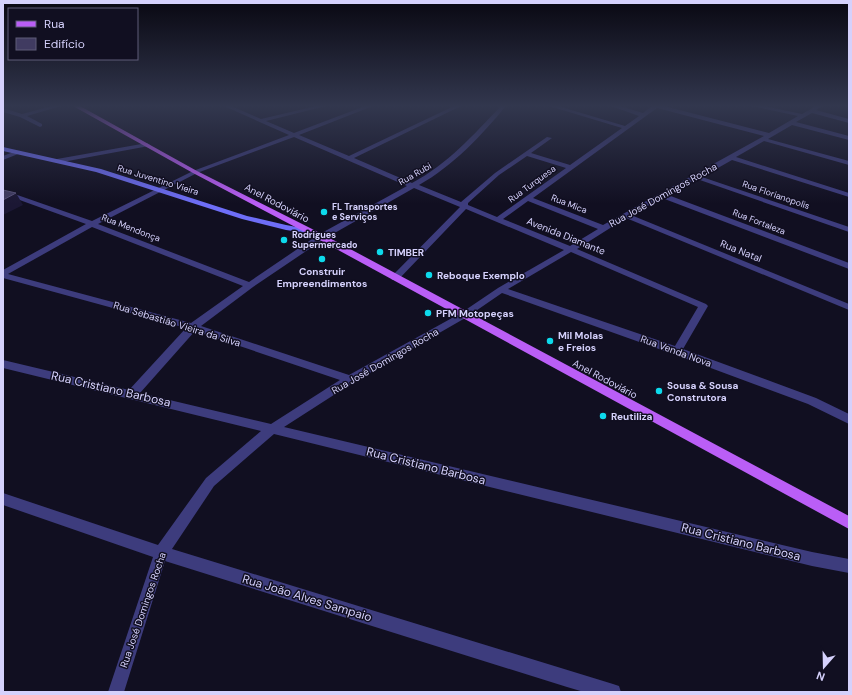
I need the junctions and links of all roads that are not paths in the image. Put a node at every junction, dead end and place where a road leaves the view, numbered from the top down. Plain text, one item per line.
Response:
1 (136, 138) edge
2 (285, 138) edge
3 (303, 138) edge
4 (312, 138) edge
5 (391, 138) edge
6 (473, 138) edge
7 (549, 138) dead end
8 (610, 138) edge
9 (763, 139) joint
10 (147, 144) junction
11 (3, 149) edge
12 (16, 153) junction
13 (526, 154) junction
14 (352, 157) junction
15 (730, 157) junction
16 (3, 158) edge
17 (57, 161) junction
18 (849, 163) edge
19 (571, 167) junction
20 (195, 172) junction
21 (697, 177) junction
22 (417, 186) junction
23 (161, 189) junction
24 (3, 192) edge
25 (849, 194) edge
26 (663, 196) junction
27 (527, 198) junction
28 (464, 207) junction
29 (625, 215) junction
30 (497, 220) junction
31 (92, 224) junction
32 (603, 228) junction
33 (849, 230) edge
34 (307, 231) junction
35 (321, 237) junction
36 (571, 249) junction
37 (849, 266) edge
38 (3, 274) edge
39 (395, 278) junction
40 (250, 285) junction
41 (501, 290) junction
42 (849, 307) edge
43 (464, 316) junction
44 (193, 327) junction
45 (677, 350) junction
46 (3, 364) edge
47 (350, 379) junction
48 (132, 394) junction
49 (849, 419) edge
50 (272, 429) junction
51 (3, 499) edge
52 (849, 523) edge
53 (161, 553) junction
54 (849, 566) edge
55 (116, 692) edge
56 (613, 692) edge

1 - 10 main road, Anel Rodoviário
2 - 20 street
3 - 14 street, Avenida Diamante
4 - 14 street, Avenida Diamante
5 - 14 street
6 - 22 street, Rua Rubi
7 - 13 street
8 - 19 street, Rua Turquesa
9 - 15 street, Rua José Domingos Rocha
9 - 18 street
10 - 17 street
10 - 20 main road, Anel Rodoviário
11 - 12 street, Rua Juventino Vieira
12 - 16 street
12 - 17 street, Rua Juventino Vieira
13 - 19 street
13 - 28 street
14 - 22 street, Avenida Diamante
15 - 21 street, Rua José Domingos Rocha
15 - 25 street
17 - 23 street, Rua Juventino Vieira
19 - 27 street, Rua Turquesa
20 - 23 street
20 - 34 main road, Anel Rodoviário
21 - 26 street, Rua José Domingos Rocha
21 - 33 street, Rua Florianopolis
22 - 28 street, Avenida Diamante
22 - 35 street, Rua Rubi
23 - 31 street
23 - 34 street, Rua Juventino Vieira
24 - 31 street, Rua Mendonça
26 - 29 street, Rua José Domingos Rocha
26 - 37 street, Rua Fortaleza
27 - 30 street, Rua Turquesa
27 - 32 street, Rua Mica
28 - 30 street, Avenida Diamante
28 - 39 street
29 - 32 street, Rua José Domingos Rocha
29 - 42 street, Rua Natal
30 - 36 street, Avenida Diamante
31 - 38 street
31 - 40 street, Rua Mendonça
32 - 36 street, Rua José Domingos Rocha
34 - 35 main road, Anel Rodoviário
35 - 39 main road, Anel Rodoviário
35 - 40 street, Rua Rubi
36 - 41 street, Rua José Domingos Rocha
36 - 45 street, Avenida Diamante
38 - 44 street, Rua Sebastião Vieira da Silva
39 - 43 main road, Anel Rodoviário
40 - 44 street, Rua Rubi
41 - 43 street, Rua José Domingos Rocha
41 - 45 street, Rua Venda Nova
43 - 47 street, Rua José Domingos Rocha
43 - 52 main road, Anel Rodoviário
44 - 47 street, Rua Sebastião Vieira da Silva
44 - 48 street, Rua Rubi
45 - 49 street, Rua Venda Nova
46 - 48 street, Rua Cristiano Barbosa
47 - 50 street, Rua José Domingos Rocha
48 - 50 street, Rua Cristiano Barbosa
50 - 53 street, Rua José Domingos Rocha
50 - 54 street, Rua Cristiano Barbosa
51 - 53 street, Rua João Alves Sampaio
53 - 55 street, Rua José Domingos Rocha
53 - 56 street, Rua João Alves Sampaio

